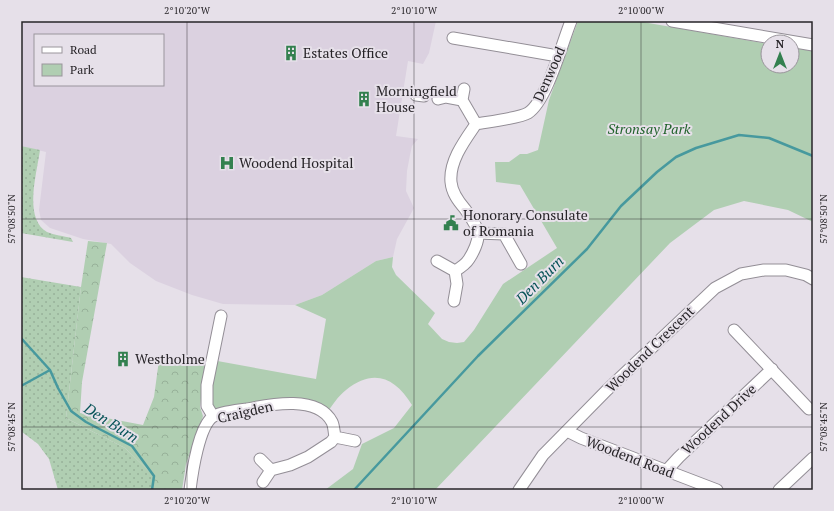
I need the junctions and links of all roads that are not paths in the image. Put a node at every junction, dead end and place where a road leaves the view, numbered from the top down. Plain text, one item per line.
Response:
1 (571, 21) edge
2 (672, 21) edge
3 (453, 38) dead end
4 (813, 45) edge
5 (558, 56) junction
6 (438, 99) dead end
7 (476, 124) junction
8 (478, 233) junction
9 (437, 261) dead end
10 (522, 264) dead end
11 (455, 271) junction
12 (813, 279) edge
13 (454, 301) dead end
14 (221, 316) dead end
15 (736, 337) dead end
16 (772, 369) junction
17 (803, 406) dead end
18 (213, 416) junction
19 (567, 431) junction
20 (335, 437) junction
21 (355, 441) dead end
22 (813, 458) edge
23 (260, 459) dead end
24 (271, 470) junction
25 (667, 470) junction
26 (263, 482) dead end
27 (190, 490) edge
28 (520, 490) edge
29 (717, 490) edge
30 (779, 490) edge

1 - 5 street, Denwood
2 - 4 street
3 - 5 street
5 - 7 street, Denwood
6 - 7 street
7 - 8 street
8 - 10 street
8 - 11 street
9 - 11 street
11 - 13 street
12 - 19 street, Woodend Crescent
14 - 18 street
15 - 16 street
16 - 17 street
16 - 25 street, Woodend Drive
18 - 20 street, Craigden
18 - 27 street, Craigden
19 - 25 street, Woodend Road
19 - 28 street, Woodend Crescent
20 - 21 street
20 - 24 street
22 - 30 street
23 - 24 street
24 - 26 street
25 - 29 street, Woodend Road

